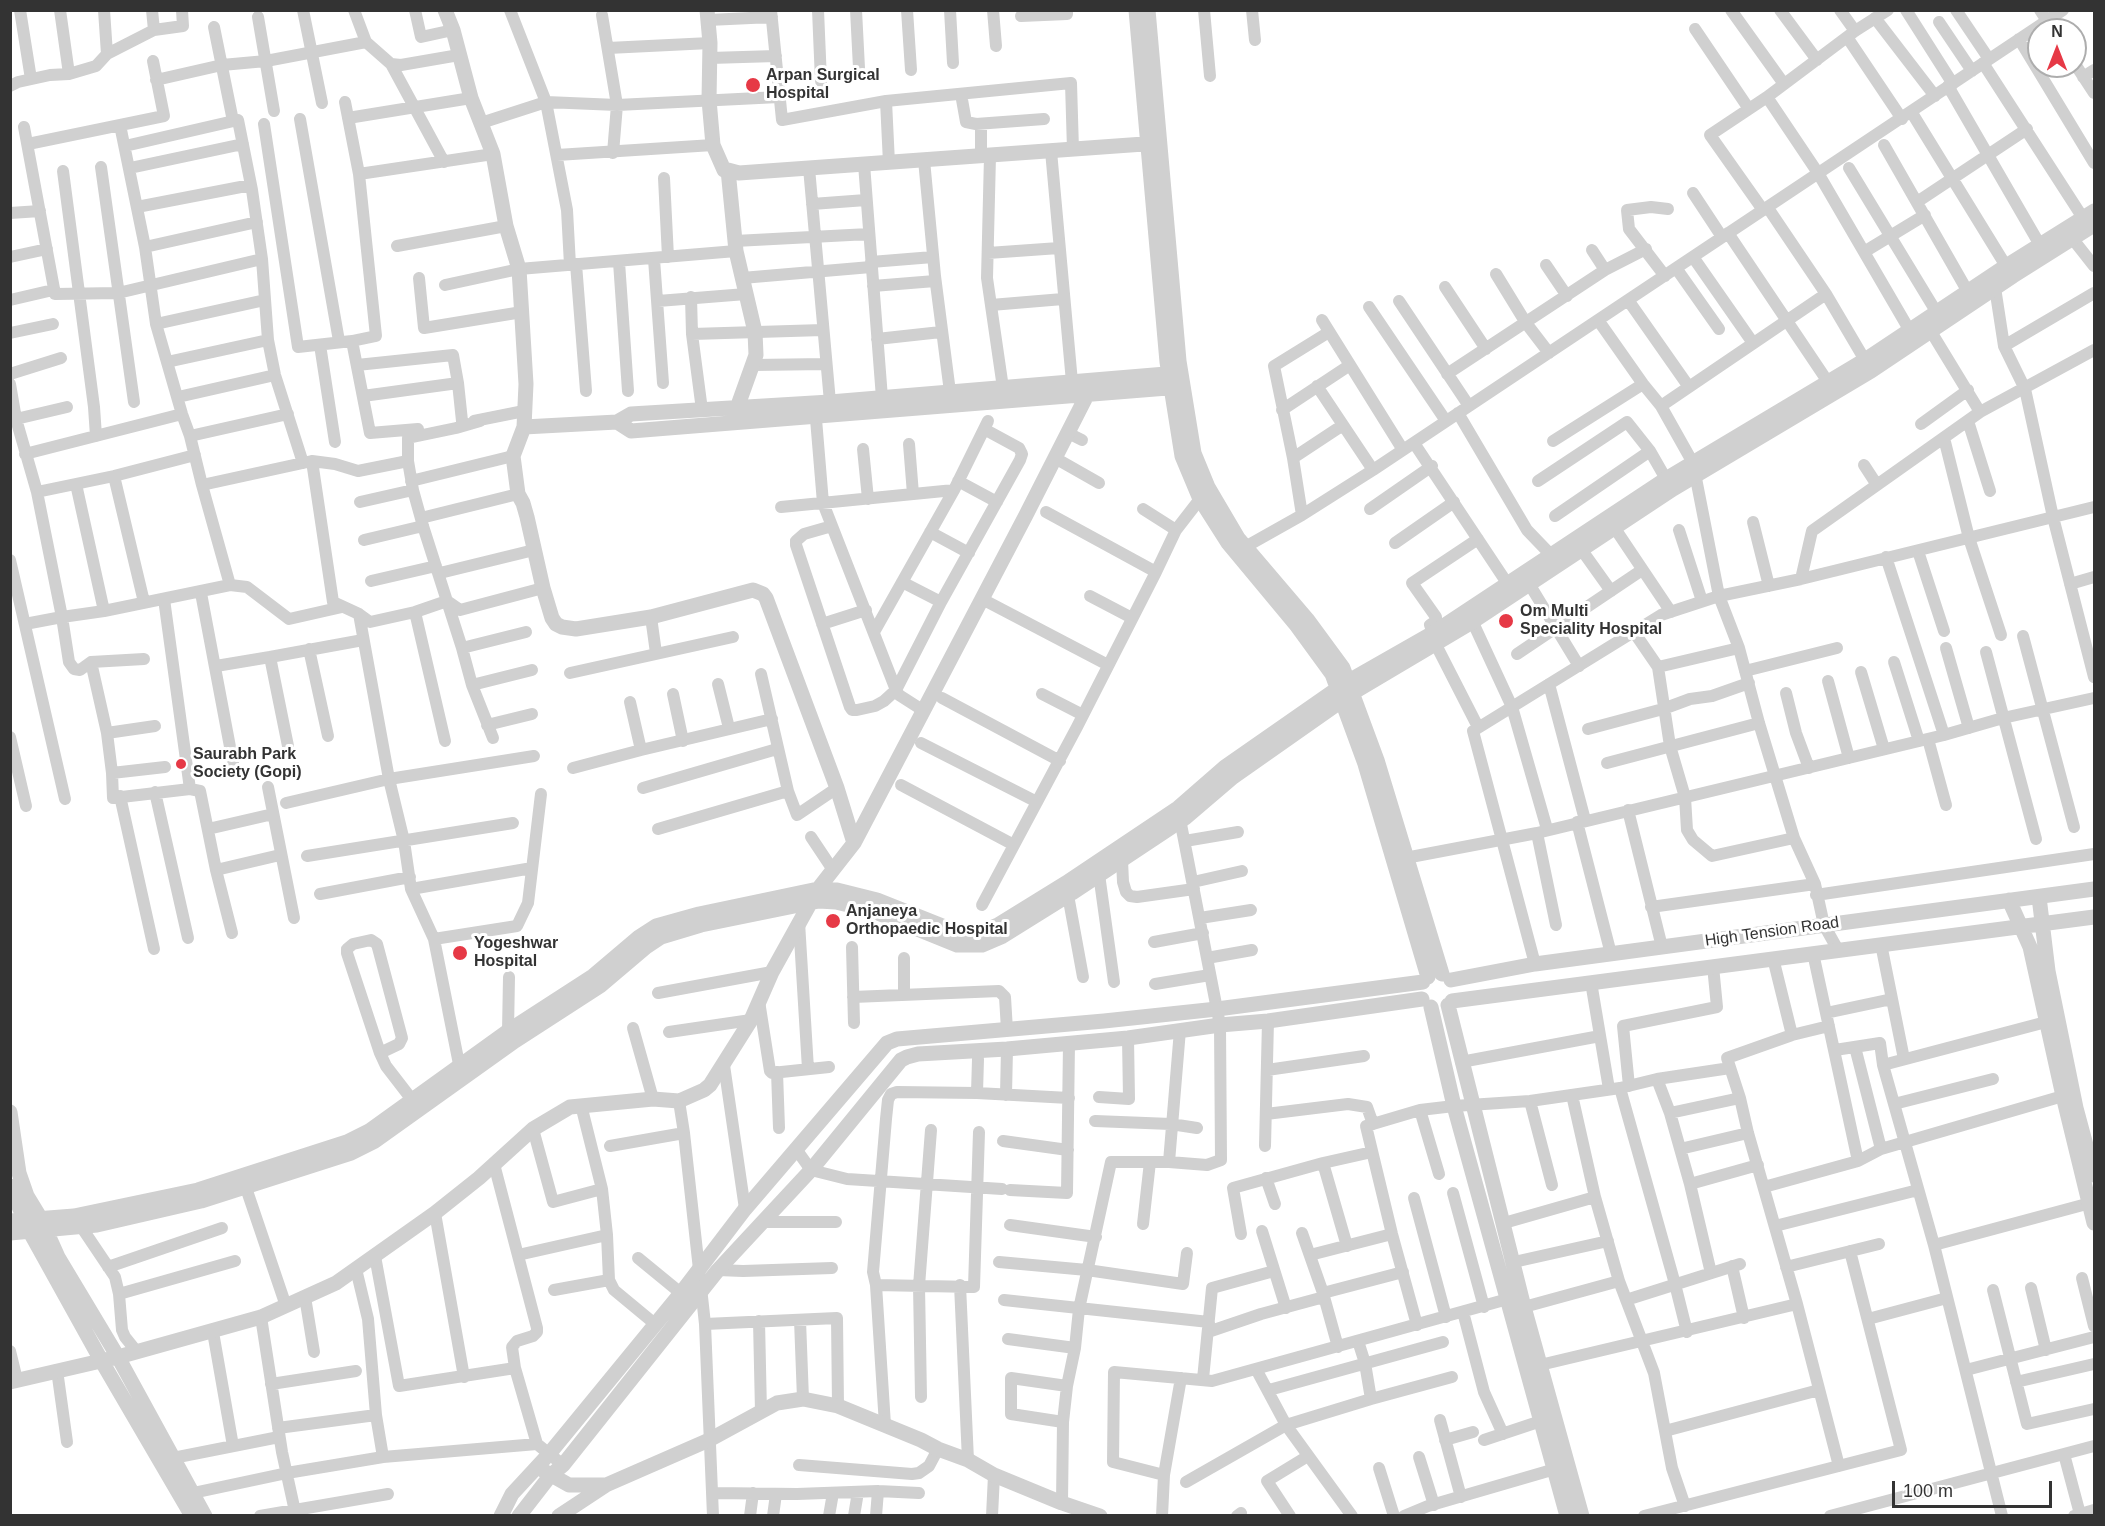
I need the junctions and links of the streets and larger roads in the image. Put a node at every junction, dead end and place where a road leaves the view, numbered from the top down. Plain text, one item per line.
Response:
1 (20, 10) edge
2 (60, 10) edge
3 (104, 10) edge
4 (152, 10) edge
5 (182, 10) edge
6 (303, 10) edge
7 (354, 10) edge
8 (415, 10) edge
9 (445, 10) edge
10 (510, 10) edge
11 (818, 10) edge
12 (856, 10) edge
13 (907, 10) edge
14 (950, 10) edge
15 (993, 10) edge
16 (1067, 10) edge
17 (1136, 10) edge
18 (1148, 10) edge
19 (1204, 10) edge
20 (1252, 10) edge
21 (1731, 10) edge
22 (1780, 10) edge
23 (1840, 10) edge
24 (1888, 10) edge
25 (1906, 10) edge
26 (1960, 12) edge
27 (772, 14) edge
28 (602, 15) dead end
29 (708, 15) edge
30 (1021, 16) dead end
31 (258, 17) dead end
32 (1875, 18) junction
33 (1939, 22) dead end
34 (214, 27) dead end
35 (1695, 29) dead end
36 (154, 30) junction
37 (453, 30) junction
38 (1851, 34) junction
39 (2027, 34) edge
40 (2019, 39) junction
41 (1255, 40) dead end
42 (366, 42) junction
43 (996, 46) dead end
44 (608, 48) junction
45 (710, 51) junction
46 (311, 52) junction
47 (107, 54) junction
48 (459, 55) junction
49 (776, 56) junction
50 (1817, 60) junction
51 (153, 61) dead end
52 (266, 61) junction
53 (1986, 61) junction
54 (953, 63) dead end
55 (392, 64) junction
56 (222, 66) junction
57 (860, 68) dead end
58 (911, 70) dead end
59 (1972, 71) junction
60 (69, 74) junction
61 (1210, 76) dead end
62 (2084, 78) edge
63 (31, 79) junction
64 (156, 80) junction
65 (821, 81) dead end
66 (1784, 84) junction
67 (1950, 85) junction
68 (10, 86) edge
69 (961, 93) junction
70 (2094, 93) edge
71 (1935, 96) junction
72 (1767, 97) junction
73 (471, 98) junction
74 (778, 98) junction
75 (709, 100) junction
76 (886, 101) junction
77 (345, 102) dead end
78 (546, 102) junction
79 (321, 103) dead end
80 (617, 105) junction
81 (414, 107) junction
82 (1749, 110) junction
83 (274, 111) dead end
84 (1907, 116) junction
85 (348, 118) junction
86 (300, 119) dead end
87 (1044, 119) dead end
88 (233, 121) junction
89 (481, 123) junction
90 (264, 124) dead end
91 (981, 124) junction
92 (120, 125) junction
93 (24, 127) dead end
94 (2027, 129) junction
95 (1155, 143) junction
96 (28, 144) junction
97 (243, 144) junction
98 (713, 145) junction
99 (1884, 145) dead end
100 (125, 146) junction
101 (1073, 150) junction
102 (1051, 151) junction
103 (613, 153) junction
104 (493, 154) junction
105 (557, 155) junction
106 (986, 156) junction
107 (1987, 156) junction
108 (924, 160) junction
109 (444, 162) junction
110 (889, 163) junction
111 (2094, 163) edge
112 (864, 165) junction
113 (101, 167) dead end
114 (130, 168) junction
115 (809, 168) junction
116 (1849, 168) dead end
117 (728, 170) junction
118 (63, 171) dead end
119 (1818, 173) junction
120 (359, 174) junction
121 (664, 178) dead end
122 (1953, 178) junction
123 (251, 185) junction
124 (1693, 193) dead end
125 (866, 200) junction
126 (1917, 202) junction
127 (812, 204) junction
128 (137, 207) junction
129 (1668, 209) dead end
130 (1765, 209) junction
131 (40, 211) junction
132 (10, 213) edge
133 (1925, 215) junction
134 (2091, 218) edge
135 (257, 222) junction
136 (506, 226) junction
137 (869, 234) junction
138 (2070, 234) junction
139 (1725, 235) junction
140 (815, 237) junction
141 (1890, 237) junction
142 (2040, 244) junction
143 (397, 246) dead end
144 (735, 246) junction
145 (145, 247) junction
146 (1059, 248) junction
147 (47, 249) junction
148 (1646, 249) junction
149 (1592, 250) dead end
150 (1864, 252) junction
151 (988, 253) junction
152 (933, 256) junction
153 (1693, 256) junction
154 (10, 257) edge
155 (668, 257) junction
156 (262, 259) junction
157 (654, 259) junction
158 (620, 262) junction
159 (871, 264) junction
160 (573, 265) junction
161 (1546, 265) dead end
162 (2094, 266) edge
163 (1676, 268) junction
164 (519, 269) junction
165 (1605, 270) junction
166 (818, 272) junction
167 (1496, 274) dead end
168 (1665, 276) junction
169 (1998, 276) junction
170 (418, 278) dead end
171 (742, 278) junction
172 (935, 281) junction
173 (150, 285) junction
174 (446, 285) dead end
175 (873, 286) junction
176 (1445, 287) dead end
177 (53, 290) junction
178 (1968, 291) junction
179 (118, 293) junction
180 (2094, 293) edge
181 (79, 294) junction
182 (746, 294) junction
183 (1826, 294) junction
184 (1567, 296) junction
185 (691, 297) junction
186 (1064, 299) junction
187 (10, 300) edge
188 (265, 300) junction
189 (1628, 300) junction
190 (658, 301) junction
191 (1399, 301) dead end
192 (991, 305) junction
193 (1369, 307) dead end
194 (522, 312) junction
195 (1322, 320) dead end
196 (1598, 320) junction
197 (1787, 320) junction
198 (1526, 322) junction
199 (1931, 322) junction
200 (53, 324) dead end
201 (156, 324) junction
202 (1719, 329) dead end
203 (823, 330) junction
204 (1910, 331) junction
205 (755, 332) junction
206 (941, 332) junction
207 (1329, 332) junction
208 (10, 333) edge
209 (692, 334) junction
210 (877, 339) junction
211 (268, 340) junction
212 (339, 341) junction
213 (352, 341) junction
214 (1753, 343) junction
215 (320, 345) junction
216 (2004, 346) junction
217 (1486, 349) junction
218 (2094, 350) edge
219 (1549, 353) junction
220 (61, 358) dead end
221 (166, 362) junction
222 (826, 364) junction
223 (357, 365) junction
224 (753, 365) junction
225 (1350, 365) junction
226 (1868, 365) junction
227 (10, 374) edge
228 (1447, 374) junction
229 (275, 375) junction
230 (1176, 381) junction
231 (1072, 382) junction
232 (1828, 382) junction
233 (458, 383) junction
234 (663, 383) dead end
235 (10, 384) edge
236 (1643, 384) junction
237 (1317, 386) junction
238 (1689, 387) junction
239 (1003, 388) junction
240 (1089, 388) junction
241 (2025, 388) junction
242 (1968, 390) junction
243 (586, 391) dead end
244 (628, 391) dead end
245 (950, 392) junction
246 (363, 396) junction
247 (178, 397) junction
248 (882, 398) junction
249 (134, 402) dead end
250 (830, 402) junction
251 (1661, 406) junction
252 (67, 407) dead end
253 (737, 408) junction
254 (702, 410) junction
255 (815, 410) junction
256 (1282, 410) junction
257 (1463, 410) junction
258 (1980, 412) junction
259 (182, 414) junction
260 (288, 414) junction
261 (16, 418) junction
262 (524, 419) junction
263 (480, 420) junction
264 (462, 421) junction
265 (1446, 421) junction
266 (1968, 421) junction
267 (617, 422) junction
268 (1921, 424) dead end
269 (1343, 425) junction
270 (1068, 433) junction
271 (407, 435) junction
272 (96, 436) junction
273 (190, 436) junction
274 (1944, 438) junction
275 (1082, 440) dead end
276 (1553, 441) dead end
277 (335, 442) dead end
278 (1414, 442) junction
279 (909, 444) dead end
280 (863, 448) dead end
281 (1403, 450) junction
282 (1650, 451) junction
283 (25, 453) junction
284 (195, 455) junction
285 (513, 456) junction
286 (1055, 458) junction
287 (1293, 458) junction
288 (408, 461) junction
289 (307, 462) junction
290 (1864, 465) dead end
291 (1432, 466) junction
292 (1694, 469) junction
293 (1373, 470) junction
294 (114, 476) junction
295 (1666, 479) junction
296 (1538, 481) dead end
297 (1099, 483) dead end
298 (76, 484) junction
299 (202, 485) junction
300 (412, 485) junction
301 (956, 485) junction
302 (1877, 485) junction
303 (1989, 491) dead end
304 (37, 492) junction
305 (518, 494) junction
306 (913, 494) junction
307 (868, 499) junction
308 (1200, 499) junction
309 (360, 502) dead end
310 (997, 502) junction
311 (1454, 502) junction
312 (823, 503) junction
313 (781, 507) dead end
314 (2094, 507) edge
315 (1143, 509) dead end
316 (1370, 509) dead end
317 (1046, 512) dead end
318 (1302, 515) junction
319 (1555, 516) dead end
320 (2053, 517) junction
321 (422, 522) junction
322 (1754, 522) dead end
323 (832, 526) junction
324 (1614, 527) junction
325 (1176, 530) junction
326 (1679, 530) dead end
327 (930, 532) junction
328 (1969, 538) junction
329 (1478, 539) junction
330 (364, 540) dead end
331 (1395, 543) dead end
332 (1581, 549) junction
333 (534, 550) junction
334 (1240, 550) junction
335 (1918, 550) junction
336 (969, 553) junction
337 (1551, 555) junction
338 (1887, 557) junction
339 (10, 560) edge
340 (438, 569) junction
341 (1642, 570) junction
342 (1156, 572) junction
343 (1526, 578) junction
344 (2094, 578) edge
345 (1802, 579) junction
346 (371, 581) dead end
347 (902, 582) junction
348 (1507, 583) junction
349 (2070, 584) junction
350 (230, 585) junction
351 (1769, 586) junction
352 (543, 588) junction
353 (1611, 591) junction
354 (201, 593) junction
355 (1090, 596) dead end
356 (1719, 596) junction
357 (164, 599) junction
358 (982, 599) junction
359 (447, 601) junction
360 (144, 602) junction
361 (941, 602) junction
362 (1702, 602) junction
363 (342, 607) junction
364 (866, 610) junction
365 (104, 611) junction
366 (415, 612) junction
367 (1671, 612) junction
368 (359, 614) junction
369 (19, 616) edge
370 (1470, 616) junction
371 (62, 617) junction
372 (651, 617) junction
373 (1132, 618) junction
374 (822, 624) junction
375 (1556, 627) junction
376 (1944, 631) dead end
377 (526, 632) dead end
378 (874, 632) junction
379 (1634, 632) junction
380 (2001, 635) dead end
381 (2023, 636) dead end
382 (733, 637) dead end
383 (1433, 637) junction
384 (363, 640) junction
385 (462, 648) junction
386 (1739, 648) junction
387 (1837, 648) dead end
388 (1946, 648) dead end
389 (309, 649) junction
390 (1986, 652) dead end
391 (656, 653) junction
392 (1517, 654) dead end
393 (2092, 654) edge
394 (270, 657) junction
395 (144, 660) dead end
396 (91, 662) junction
397 (1894, 663) dead end
398 (1108, 665) junction
399 (216, 666) junction
400 (1579, 666) junction
401 (1658, 667) junction
402 (532, 670) dead end
403 (1861, 672) dead end
404 (570, 674) dead end
405 (761, 674) dead end
406 (1747, 677) junction
407 (2094, 677) edge
408 (1828, 681) dead end
409 (718, 684) dead end
410 (1549, 684) junction
411 (472, 685) junction
412 (896, 690) junction
413 (1345, 692) junction
414 (1786, 693) dead end
415 (673, 694) dead end
416 (1042, 694) dead end
417 (942, 698) dead end
418 (2094, 698) edge
419 (630, 702) dead end
420 (1512, 707) junction
421 (1663, 709) junction
422 (2043, 710) junction
423 (924, 711) junction
424 (532, 714) dead end
425 (1083, 715) junction
426 (2003, 718) junction
427 (772, 719) junction
428 (1759, 723) junction
429 (487, 725) junction
430 (155, 726) dead end
431 (1478, 727) junction
432 (729, 728) junction
433 (1969, 728) junction
434 (1588, 729) dead end
435 (107, 733) junction
436 (1944, 735) junction
437 (328, 736) dead end
438 (10, 737) edge
439 (492, 738) dead end
440 (1923, 740) junction
441 (446, 741) dead end
442 (683, 741) junction
443 (921, 743) dead end
444 (288, 746) dead end
445 (1670, 746) junction
446 (777, 749) junction
447 (1884, 749) junction
448 (641, 750) junction
449 (534, 756) dead end
450 (1849, 758) junction
451 (1059, 761) junction
452 (1607, 763) dead end
453 (165, 767) dead end
454 (234, 768) dead end
455 (573, 768) dead end
456 (1809, 768) junction
457 (112, 773) junction
458 (1776, 776) junction
459 (388, 779) junction
460 (901, 785) dead end
461 (268, 787) dead end
462 (643, 788) dead end
463 (837, 788) junction
464 (190, 789) junction
465 (788, 791) junction
466 (155, 792) junction
467 (541, 794) dead end
468 (120, 796) junction
469 (1685, 797) junction
470 (65, 800) dead end
471 (1037, 802) junction
472 (285, 803) dead end
473 (26, 806) dead end
474 (1946, 806) dead end
475 (1628, 810) junction
476 (273, 814) junction
477 (1179, 814) junction
478 (1581, 821) junction
479 (513, 823) dead end
480 (2074, 827) dead end
481 (208, 829) junction
482 (658, 829) dead end
483 (1542, 831) junction
484 (1238, 832) dead end
485 (811, 837) dead end
486 (1794, 838) junction
487 (1503, 839) junction
488 (2036, 839) dead end
489 (404, 841) junction
490 (1185, 841) junction
491 (854, 843) junction
492 (1014, 844) junction
493 (2094, 854) edge
494 (280, 855) junction
495 (307, 856) dead end
496 (1401, 858) junction
497 (1122, 861) junction
498 (532, 868) junction
499 (1099, 869) junction
500 (216, 870) junction
501 (832, 870) junction
502 (1242, 871) dead end
503 (411, 883) junction
504 (1193, 886) junction
505 (2094, 889) edge
506 (1815, 890) junction
507 (320, 894) dead end
508 (814, 896) junction
509 (1068, 896) junction
510 (2039, 897) junction
511 (2009, 900) junction
512 (982, 905) dead end
513 (1651, 907) junction
514 (1251, 910) dead end
515 (2094, 917) edge
516 (294, 918) dead end
517 (1200, 918) junction
518 (799, 922) junction
519 (2042, 924) junction
520 (1556, 925) dead end
521 (1824, 925) junction
522 (2022, 927) junction
523 (232, 933) dead end
524 (1203, 933) junction
525 (188, 938) dead end
526 (434, 939) junction
527 (1154, 942) dead end
528 (1881, 944) junction
529 (852, 947) dead end
530 (1662, 947) junction
531 (154, 949) dead end
532 (1252, 950) dead end
533 (1838, 950) junction
534 (1813, 953) junction
535 (1611, 954) junction
536 (904, 958) dead end
537 (1207, 958) junction
538 (1773, 958) junction
539 (1535, 964) junction
540 (1713, 966) junction
541 (614, 968) junction
542 (772, 972) junction
543 (1210, 975) junction
544 (509, 977) dead end
545 (1083, 977) dead end
546 (1436, 978) junction
547 (1114, 982) dead end
548 (1591, 982) junction
549 (1155, 984) dead end
550 (658, 993) dead end
551 (904, 995) junction
552 (853, 997) junction
553 (1892, 999) junction
554 (759, 1001) junction
555 (1427, 1003) junction
556 (1450, 1003) junction
557 (1218, 1009) junction
558 (1828, 1019) junction
559 (751, 1020) junction
560 (1268, 1021) junction
561 (2046, 1022) junction
562 (854, 1023) dead end
563 (1220, 1025) junction
564 (1047, 1026) junction
565 (633, 1028) dead end
566 (1007, 1030) junction
567 (1180, 1030) junction
568 (508, 1031) junction
569 (669, 1032) dead end
570 (1792, 1035) junction
571 (1600, 1036) junction
572 (1128, 1038) junction
573 (1069, 1043) junction
574 (1049, 1045) junction
575 (1855, 1047) junction
576 (1007, 1048) junction
577 (1834, 1050) junction
578 (380, 1053) junction
579 (1364, 1056) dead end
580 (978, 1059) dead end
581 (1904, 1059) junction
582 (1461, 1062) junction
583 (724, 1065) junction
584 (1883, 1065) junction
585 (829, 1067) dead end
586 (1730, 1068) junction
587 (808, 1069) junction
588 (1267, 1070) junction
589 (460, 1072) junction
590 (777, 1072) junction
591 (1657, 1079) junction
592 (1993, 1079) dead end
593 (1619, 1088) junction
594 (977, 1093) junction
595 (1006, 1095) junction
596 (1572, 1095) junction
597 (2063, 1096) junction
598 (1099, 1097) dead end
599 (1069, 1098) junction
600 (1740, 1098) junction
601 (653, 1099) junction
602 (413, 1101) junction
603 (679, 1101) junction
604 (1530, 1101) junction
605 (1894, 1104) junction
606 (581, 1105) junction
607 (1454, 1106) junction
608 (1473, 1106) junction
609 (1420, 1110) junction
610 (10, 1112) edge
611 (1670, 1113) junction
612 (1266, 1114) junction
613 (1095, 1121) dead end
614 (1172, 1124) junction
615 (1373, 1124) junction
616 (779, 1128) dead end
617 (1197, 1128) dead end
618 (533, 1129) junction
619 (932, 1130) dead end
620 (980, 1132) dead end
621 (684, 1133) junction
622 (1748, 1133) junction
623 (1003, 1141) dead end
624 (1904, 1143) junction
625 (610, 1146) dead end
626 (1265, 1146) dead end
627 (796, 1149) junction
628 (1680, 1149) junction
629 (1881, 1149) junction
630 (1068, 1150) junction
631 (1372, 1152) junction
632 (1858, 1161) junction
633 (1150, 1162) junction
634 (1169, 1162) junction
635 (1323, 1163) junction
636 (495, 1164) junction
637 (1758, 1165) junction
638 (811, 1170) junction
639 (1438, 1174) dead end
640 (2094, 1175) edge
641 (1266, 1178) junction
642 (882, 1180) junction
643 (244, 1182) junction
644 (928, 1184) junction
645 (1690, 1184) junction
646 (1552, 1185) dead end
647 (10, 1186) edge
648 (976, 1187) junction
649 (1764, 1187) junction
650 (602, 1189) junction
651 (1918, 1191) junction
652 (1453, 1194) dead end
653 (1595, 1197) junction
654 (1414, 1198) dead end
655 (2092, 1203) edge
656 (1275, 1204) dead end
657 (745, 1209) junction
658 (435, 1213) junction
659 (78, 1221) junction
660 (763, 1222) junction
661 (836, 1222) dead end
662 (1504, 1223) junction
663 (2094, 1223) edge
664 (31, 1224) edge
665 (1143, 1224) dead end
666 (1010, 1226) dead end
667 (1775, 1227) junction
668 (222, 1228) dead end
669 (1262, 1231) dead end
670 (10, 1233) edge
671 (1302, 1233) dead end
672 (1241, 1234) dead end
673 (1392, 1234) junction
674 (607, 1235) junction
675 (1096, 1237) junction
676 (1608, 1241) junction
677 (1879, 1244) dead end
678 (1934, 1245) junction
679 (1347, 1246) junction
680 (1850, 1251) junction
681 (1187, 1253) dead end
682 (518, 1255) junction
683 (1310, 1255) junction
684 (375, 1257) junction
685 (638, 1258) dead end
686 (235, 1261) dead end
687 (999, 1262) dead end
688 (1514, 1262) junction
689 (108, 1267) junction
690 (1786, 1267) junction
691 (698, 1268) junction
692 (832, 1268) dead end
693 (356, 1269) junction
694 (718, 1270) junction
695 (1087, 1270) junction
696 (1274, 1271) junction
697 (1402, 1272) junction
698 (1711, 1273) junction
699 (2082, 1278) dead end
700 (609, 1280) junction
701 (1619, 1281) junction
702 (1675, 1284) junction
703 (876, 1285) junction
704 (960, 1285) junction
705 (919, 1286) junction
706 (2031, 1288) dead end
707 (554, 1290) dead end
708 (1993, 1290) dead end
709 (681, 1293) junction
710 (119, 1294) junction
711 (1324, 1295) junction
712 (304, 1297) junction
713 (697, 1298) junction
714 (1947, 1298) junction
715 (1004, 1300) dead end
716 (1518, 1300) junction
717 (1626, 1300) junction
718 (1797, 1304) junction
719 (285, 1306) junction
720 (1484, 1306) junction
721 (1286, 1308) junction
722 (1079, 1309) junction
723 (1463, 1312) junction
724 (261, 1317) junction
725 (1446, 1317) junction
726 (1744, 1318) junction
727 (1868, 1319) junction
728 (800, 1320) junction
729 (759, 1321) junction
730 (655, 1324) junction
731 (705, 1324) junction
732 (1417, 1325) junction
733 (2094, 1326) edge
734 (1209, 1327) junction
735 (213, 1332) junction
736 (1687, 1332) junction
737 (2094, 1337) edge
738 (1008, 1339) dead end
739 (1358, 1341) junction
740 (1641, 1341) junction
741 (1443, 1342) dead end
742 (1338, 1347) junction
743 (1075, 1348) junction
744 (2046, 1350) junction
745 (10, 1351) edge
746 (137, 1352) junction
747 (314, 1352) dead end
748 (118, 1357) junction
749 (2010, 1358) junction
750 (101, 1360) junction
751 (1365, 1363) junction
752 (2094, 1364) edge
753 (1540, 1365) junction
754 (515, 1368) junction
755 (1256, 1369) junction
756 (57, 1370) junction
757 (1966, 1370) junction
758 (356, 1371) dead end
759 (464, 1377) junction
760 (1452, 1377) dead end
761 (1181, 1378) junction
762 (1203, 1379) junction
763 (14, 1381) edge
764 (2016, 1382) junction
765 (271, 1384) junction
766 (1067, 1386) junction
767 (1269, 1390) junction
768 (1819, 1390) junction
769 (921, 1397) dead end
770 (802, 1399) junction
771 (1371, 1399) junction
772 (838, 1406) junction
773 (2094, 1408) edge
774 (761, 1412) junction
775 (376, 1415) junction
776 (1440, 1420) dead end
777 (1541, 1421) junction
778 (1063, 1422) junction
779 (885, 1425) junction
780 (1286, 1425) junction
781 (1665, 1431) junction
782 (279, 1432) junction
783 (1473, 1432) dead end
784 (1503, 1434) junction
785 (709, 1440) junction
786 (1445, 1440) junction
787 (1484, 1440) dead end
788 (68, 1442) dead end
789 (233, 1446) junction
790 (2094, 1446) edge
791 (543, 1449) junction
792 (938, 1449) junction
793 (2064, 1454) junction
794 (1308, 1456) junction
795 (383, 1457) junction
796 (1419, 1457) dead end
797 (173, 1458) junction
798 (968, 1460) junction
799 (563, 1465) junction
800 (799, 1465) dead end
801 (1839, 1466) junction
802 (537, 1467) junction
803 (1562, 1467) junction
804 (1379, 1468) dead end
805 (286, 1473) junction
806 (1992, 1473) junction
807 (994, 1475) junction
808 (1164, 1475) junction
809 (550, 1476) junction
810 (1186, 1482) dead end
811 (606, 1485) junction
812 (878, 1491) junction
813 (858, 1492) junction
814 (193, 1493) junction
815 (713, 1493) junction
816 (753, 1493) junction
817 (833, 1493) junction
818 (919, 1493) dead end
819 (388, 1494) dead end
820 (776, 1494) junction
821 (1461, 1497) junction
822 (1434, 1505) junction
823 (1685, 1506) junction
824 (1064, 1508) edge
825 (2094, 1510) edge
826 (295, 1512) edge
827 (192, 1515) edge
828 (205, 1515) edge
829 (260, 1515) edge
830 (501, 1515) edge
831 (519, 1515) edge
832 (559, 1515) edge
833 (713, 1515) edge
834 (750, 1515) edge
835 (773, 1515) edge
836 (829, 1515) edge
837 (854, 1515) edge
838 (876, 1515) edge
839 (992, 1515) edge
840 (1100, 1515) edge
841 (1162, 1515) edge
842 (1290, 1515) edge
843 (1352, 1515) edge
844 (1394, 1515) edge
845 (1404, 1515) edge
846 (1567, 1515) edge
847 (1582, 1515) edge
848 (1644, 1515) edge
849 (1830, 1515) edge
850 (2002, 1515) edge
851 (2077, 1515) edge

1 - 63 street
2 - 60 street
3 - 47 street
4 - 36 street
5 - 36 street
6 - 46 street
7 - 42 street
8 - 37 street
9 - 37 street
10 - 78 street
11 - 65 street
12 - 57 street
13 - 58 street
14 - 54 street
15 - 43 street
16 - 30 street
17 - 95 street
18 - 95 street
19 - 61 street
20 - 41 street
21 - 66 street
22 - 50 street
23 - 38 street
24 - 32 street
25 - 67 street
26 - 53 street
27 - 29 street
27 - 49 street
28 - 44 street
29 - 45 street
31 - 52 street
32 - 38 street
32 - 71 street
33 - 59 street
34 - 56 street
35 - 82 street
36 - 47 street
37 - 48 street
38 - 50 street
38 - 84 street
39 - 40 street
40 - 53 street
40 - 111 street
42 - 46 street
42 - 55 street
44 - 45 street
44 - 80 street
45 - 49 street
45 - 75 street
46 - 52 street
46 - 79 street
47 - 60 street
48 - 55 street
48 - 73 street
49 - 74 street
50 - 66 street
51 - 64 street
52 - 56 street
52 - 83 street
53 - 59 street
53 - 94 street
55 - 81 street
56 - 64 street
56 - 88 street
59 - 67 street
60 - 63 street
62 - 70 street
63 - 68 street
64 - 92 street
66 - 72 street
67 - 71 street
67 - 107 street
69 - 76 street
69 - 91 street
69 - 101 street
71 - 84 street
72 - 82 street
72 - 119 street
73 - 81 street
73 - 89 street
74 - 75 street
74 - 76 street
75 - 80 street
75 - 98 street
76 - 110 street
77 - 85 street
78 - 80 street
78 - 89 street
78 - 105 street
80 - 103 street
81 - 85 street
81 - 109 street
82 - 130 street
84 - 119 street
84 - 122 street
85 - 120 street
86 - 212 street
87 - 91 street
88 - 97 street
88 - 100 street
89 - 104 street
90 - 215 street
91 - 106 street
92 - 96 street
92 - 100 street
93 - 96 street
94 - 107 street
94 - 134 street
95 - 101 street
95 - 230 street
96 - 131 street
97 - 114 street
97 - 123 street
98 - 103 street
98 - 117 street
99 - 126 street
100 - 114 street
101 - 102 street
102 - 106 street
102 - 146 street
103 - 105 street
104 - 109 street
104 - 136 street
105 - 160 street
106 - 108 street
106 - 151 street
107 - 122 street
107 - 142 street
108 - 110 street
108 - 152 street
109 - 120 street
110 - 112 street
112 - 115 street
112 - 125 street
113 - 179 street
114 - 128 street
115 - 117 street
115 - 127 street
116 - 141 street
117 - 144 street
118 - 181 street
119 - 130 street
119 - 150 street
120 - 213 street
121 - 155 street
122 - 126 street
122 - 169 street
123 - 128 street
123 - 135 street
124 - 139 street
125 - 127 street
125 - 137 street
126 - 133 street
127 - 140 street
128 - 145 street
129 - 148 street
130 - 139 street
130 - 183 street
131 - 132 street
131 - 147 street
133 - 141 street
133 - 178 street
134 - 138 street
135 - 145 street
135 - 156 street
136 - 143 street
136 - 164 street
137 - 140 street
137 - 159 street
138 - 142 street
138 - 162 street
138 - 169 street
139 - 153 street
139 - 197 street
140 - 144 street
140 - 166 street
141 - 150 street
141 - 199 street
142 - 169 street
144 - 155 street
144 - 171 street
145 - 173 street
146 - 151 street
146 - 186 street
147 - 154 street
147 - 177 street
148 - 165 street
148 - 168 street
149 - 165 street
150 - 204 street
151 - 192 street
152 - 159 street
152 - 172 street
153 - 163 street
153 - 214 street
155 - 157 street
156 - 173 street
156 - 188 street
157 - 158 street
157 - 190 street
158 - 160 street
158 - 244 street
159 - 166 street
159 - 175 street
160 - 164 street
160 - 243 street
161 - 184 street
163 - 168 street
163 - 202 street
164 - 174 street
164 - 194 street
165 - 184 street
166 - 171 street
166 - 203 street
167 - 198 street
168 - 189 street
169 - 178 street
169 - 199 street
169 - 216 street
170 - 194 street
171 - 182 street
172 - 175 street
172 - 206 street
173 - 179 street
173 - 201 street
175 - 210 street
176 - 217 street
177 - 181 street
177 - 187 street
178 - 199 street
179 - 181 street
179 - 249 street
180 - 216 street
181 - 272 street
182 - 185 street
182 - 205 street
183 - 197 street
183 - 226 street
184 - 198 street
185 - 190 street
185 - 209 street
186 - 192 street
186 - 231 street
188 - 201 street
188 - 211 street
189 - 196 street
189 - 238 street
190 - 234 street
191 - 228 street
192 - 239 street
193 - 265 street
194 - 262 street
195 - 207 street
196 - 219 street
196 - 236 street
197 - 214 street
197 - 232 street
198 - 217 street
198 - 219 street
199 - 204 street
199 - 226 street
199 - 242 street
200 - 208 street
201 - 221 street
203 - 205 street
203 - 222 street
204 - 226 street
205 - 209 street
205 - 224 street
206 - 210 street
206 - 245 street
207 - 225 street
207 - 256 street
209 - 254 street
210 - 248 street
211 - 221 street
211 - 229 street
212 - 213 street
212 - 215 street
213 - 223 street
214 - 238 street
215 - 277 street
216 - 241 street
217 - 228 street
218 - 241 street
219 - 257 street
220 - 227 street
221 - 247 street
222 - 224 street
222 - 250 street
223 - 233 street
223 - 246 street
224 - 253 street
225 - 237 street
225 - 281 street
226 - 232 street
226 - 292 street
228 - 257 street
229 - 247 street
229 - 260 street
230 - 240 street
230 - 308 street
230 - 334 street
231 - 239 street
231 - 240 street
232 - 292 street
233 - 246 street
233 - 264 street
235 - 261 street
236 - 251 street
236 - 276 street
237 - 256 street
237 - 269 street
238 - 251 street
239 - 245 street
240 - 255 street
240 - 270 street
241 - 258 street
241 - 320 street
242 - 258 street
242 - 268 street
245 - 248 street
246 - 271 street
247 - 259 street
248 - 250 street
250 - 255 street
251 - 292 street
252 - 261 street
253 - 254 street
253 - 255 street
254 - 267 street
255 - 267 street
255 - 312 street
256 - 287 street
257 - 265 street
257 - 337 street
258 - 266 street
259 - 272 street
259 - 273 street
260 - 273 street
260 - 289 street
261 - 283 street
262 - 263 street
262 - 267 street
262 - 285 street
263 - 264 street
263 - 271 street
264 - 271 street
265 - 278 street
266 - 274 street
266 - 303 street
269 - 287 street
269 - 293 street
270 - 275 street
270 - 286 street
271 - 288 street
272 - 283 street
273 - 284 street
274 - 302 street
274 - 328 street
278 - 281 street
278 - 291 street
279 - 306 street
280 - 307 street
281 - 293 street
282 - 295 street
282 - 296 street
282 - 319 street
283 - 304 street
284 - 294 street
284 - 299 street
285 - 300 street
285 - 305 street
286 - 297 street
286 - 358 street
287 - 318 street
288 - 289 street
288 - 300 street
289 - 299 street
289 - 363 street
290 - 302 street
291 - 311 street
291 - 316 street
292 - 295 street
292 - 324 street
292 - 356 street
293 - 318 street
294 - 298 street
294 - 360 street
295 - 337 street
298 - 304 street
298 - 365 street
299 - 350 street
300 - 309 street
300 - 321 street
301 - 306 street
301 - 310 street
301 - 310 street
301 - 327 street
302 - 345 street
304 - 371 street
305 - 321 street
305 - 333 street
306 - 307 street
307 - 312 street
308 - 325 street
308 - 334 street
310 - 336 street
311 - 329 street
311 - 331 street
312 - 313 street
312 - 323 street
314 - 320 street
315 - 325 street
317 - 342 street
318 - 334 street
320 - 328 street
320 - 349 street
321 - 330 street
321 - 340 street
322 - 351 street
323 - 364 street
323 - 374 street
324 - 332 street
324 - 341 street
325 - 342 street
326 - 362 street
327 - 336 street
327 - 347 street
328 - 335 street
328 - 380 street
329 - 348 street
329 - 383 street
332 - 343 street
332 - 353 street
333 - 340 street
333 - 352 street
334 - 413 street
335 - 338 street
335 - 376 street
336 - 361 street
337 - 343 street
338 - 345 street
338 - 436 street
339 - 369 street
340 - 346 street
340 - 359 street
341 - 353 street
341 - 367 street
342 - 373 street
343 - 348 street
343 - 370 street
343 - 375 street
344 - 349 street
345 - 351 street
347 - 361 street
347 - 378 street
348 - 370 street
349 - 393 street
350 - 354 street
350 - 363 street
351 - 356 street
352 - 359 street
352 - 372 street
353 - 375 street
354 - 357 street
354 - 399 street
355 - 373 street
356 - 362 street
356 - 386 street
357 - 360 street
357 - 464 street
358 - 398 street
358 - 423 street
359 - 366 street
359 - 385 street
360 - 365 street
361 - 412 street
362 - 367 street
363 - 368 street
364 - 374 street
364 - 378 street
365 - 371 street
366 - 368 street
366 - 441 street
367 - 379 street
368 - 384 street
369 - 371 street
369 - 470 street
370 - 383 street
370 - 420 street
371 - 396 street
372 - 391 street
372 - 463 street
373 - 398 street
374 - 412 street
375 - 392 street
375 - 400 street
377 - 385 street
378 - 412 street
379 - 400 street
379 - 401 street
381 - 422 street
382 - 391 street
383 - 413 street
383 - 431 street
384 - 389 street
384 - 459 street
385 - 411 street
386 - 401 street
386 - 406 street
387 - 406 street
388 - 433 street
389 - 394 street
389 - 437 street
390 - 426 street
391 - 404 street
393 - 407 street
394 - 399 street
394 - 444 street
395 - 396 street
396 - 435 street
397 - 440 street
398 - 425 street
399 - 454 street
400 - 410 street
401 - 421 street
402 - 411 street
403 - 447 street
405 - 427 street
406 - 421 street
406 - 428 street
408 - 450 street
409 - 432 street
410 - 420 street
410 - 478 street
411 - 429 street
412 - 423 street
413 - 477 street
413 - 496 street
414 - 456 street
415 - 442 street
416 - 425 street
417 - 451 street
418 - 422 street
419 - 448 street
420 - 431 street
420 - 483 street
421 - 434 street
421 - 445 street
422 - 426 street
422 - 480 street
423 - 491 street
424 - 429 street
425 - 451 street
426 - 433 street
426 - 488 street
427 - 432 street
427 - 446 street
428 - 445 street
428 - 458 street
429 - 439 street
430 - 435 street
431 - 487 street
432 - 442 street
433 - 436 street
435 - 457 street
436 - 440 street
438 - 473 street
440 - 447 street
440 - 474 street
442 - 448 street
443 - 471 street
445 - 452 street
445 - 469 street
446 - 462 street
446 - 465 street
447 - 450 street
448 - 455 street
449 - 459 street
450 - 456 street
451 - 471 street
453 - 457 street
456 - 458 street
457 - 468 street
458 - 469 street
458 - 486 street
459 - 472 street
459 - 489 street
460 - 492 street
461 - 476 street
463 - 465 street
463 - 491 street
464 - 466 street
464 - 481 street
465 - 482 street
466 - 468 street
466 - 525 street
467 - 498 street
468 - 531 street
469 - 475 street
469 - 486 street
471 - 492 street
475 - 478 street
475 - 513 street
476 - 481 street
476 - 494 street
477 - 490 street
477 - 497 street
477 - 499 street
478 - 483 street
478 - 535 street
479 - 489 street
481 - 500 street
483 - 487 street
483 - 520 street
484 - 490 street
485 - 501 street
486 - 506 street
487 - 496 street
487 - 539 street
489 - 495 street
489 - 503 street
490 - 504 street
491 - 501 street
492 - 512 street
493 - 506 street
494 - 500 street
494 - 516 street
496 - 546 street
497 - 499 street
497 - 504 street
498 - 503 street
498 - 526 street
499 - 508 street
499 - 509 street
499 - 547 street
500 - 523 street
501 - 508 street
502 - 504 street
503 - 507 street
503 - 526 street
504 - 517 street
505 - 510 street, High Tension Road
506 - 513 street
506 - 521 street
508 - 509 street
508 - 518 street
508 - 541 street
508 - 541 street
509 - 545 street
510 - 511 street, High Tension Road
510 - 519 street
511 - 521 street, High Tension Road
511 - 522 street
513 - 530 street
514 - 517 street
515 - 519 street, High Tension Road
517 - 524 street
518 - 542 street
518 - 587 street
519 - 522 street, High Tension Road
519 - 640 street
521 - 530 street, High Tension Road
521 - 533 street
522 - 528 street, High Tension Road
522 - 561 street
524 - 527 street
524 - 537 street
526 - 589 street
528 - 533 street, High Tension Road
528 - 553 street
529 - 552 street
530 - 535 street, High Tension Road
532 - 537 street
533 - 534 street, High Tension Road
534 - 538 street, High Tension Road
534 - 558 street
535 - 539 street, High Tension Road
536 - 551 street
537 - 543 street
538 - 540 street, High Tension Road
538 - 570 street
539 - 546 street, High Tension Road
540 - 548 street, High Tension Road
540 - 593 street
541 - 568 street
541 - 589 street
542 - 550 street
542 - 554 street
543 - 549 street
543 - 557 street
544 - 568 street
546 - 555 street
546 - 556 street
546 - 557 street, High Tension Road
548 - 556 street, High Tension Road
548 - 571 street
551 - 552 street
551 - 566 street
552 - 562 street
553 - 558 street
553 - 581 street
554 - 559 street
554 - 590 street
555 - 556 street
555 - 560 street
555 - 607 street
556 - 582 street
557 - 563 street
557 - 564 street, High Tension Road
558 - 570 street
558 - 577 street
559 - 569 street
559 - 583 street
560 - 563 street
560 - 588 street
561 - 581 street
561 - 597 street
563 - 567 street
563 - 634 street
564 - 566 street, High Tension Road
564 - 574 street
565 - 601 street
566 - 627 street, High Tension Road
567 - 572 street
567 - 614 street
568 - 589 street
570 - 586 street
571 - 582 street
571 - 593 street
572 - 573 street
572 - 598 street
573 - 574 street
573 - 599 street
574 - 576 street
575 - 577 street
575 - 584 street
575 - 629 street
576 - 595 street
576 - 638 street
577 - 632 street
578 - 578 street
578 - 602 street
579 - 588 street
580 - 594 street
581 - 584 street
582 - 608 street
583 - 603 street
583 - 657 street
584 - 605 street
585 - 587 street
586 - 591 street
586 - 600 street
587 - 590 street
588 - 612 street
589 - 602 street
589 - 643 street
590 - 616 street
591 - 593 street
591 - 611 street
592 - 605 street
593 - 596 street
593 - 702 street
594 - 595 street
594 - 642 street
595 - 599 street
596 - 604 street
596 - 653 street
597 - 624 street
597 - 655 street
599 - 630 street
600 - 611 street
600 - 622 street
601 - 603 street
601 - 606 street
602 - 643 street
603 - 621 street
604 - 608 street
604 - 646 street
605 - 624 street
606 - 618 street
606 - 650 street
607 - 608 street
607 - 609 street
607 - 716 street
608 - 662 street
609 - 615 street
609 - 639 street
610 - 664 street
611 - 628 street
612 - 615 street
612 - 626 street
613 - 614 street
614 - 617 street
614 - 634 street
615 - 631 street
618 - 636 street
618 - 650 street
619 - 644 street
620 - 648 street
621 - 625 street
621 - 691 street
622 - 628 street
622 - 637 street
623 - 630 street
624 - 629 street
624 - 651 street
627 - 638 street
627 - 657 street, High Tension Road
628 - 645 street
629 - 632 street
630 - 648 street
631 - 635 street
631 - 673 street
632 - 649 street
633 - 634 street
633 - 665 street
633 - 675 street
635 - 641 street
635 - 679 street
636 - 658 street
636 - 682 street
637 - 645 street
637 - 649 street
638 - 642 street
638 - 660 street
641 - 656 street
641 - 672 street
642 - 644 street
642 - 703 street
643 - 659 street
643 - 719 street
644 - 648 street
644 - 705 street
645 - 698 street
647 - 664 street
648 - 704 street
649 - 667 street
650 - 674 street
651 - 667 street
651 - 678 street
652 - 720 street
653 - 662 street
653 - 676 street
654 - 725 street
655 - 663 street
655 - 678 street
657 - 691 street, High Tension Road
658 - 684 street
658 - 759 street
659 - 664 street
659 - 689 street
660 - 661 street
660 - 694 street
662 - 688 street
664 - 670 street
664 - 748 street
664 - 750 street
666 - 675 street
667 - 690 street
668 - 689 street
669 - 696 street
671 - 683 street
673 - 679 street
673 - 697 street
674 - 682 street
674 - 700 street
675 - 695 street
676 - 688 street
676 - 701 street
677 - 680 street
678 - 714 street
679 - 683 street
680 - 690 street
680 - 727 street
681 - 695 street
682 - 754 street
683 - 711 street
684 - 693 street
684 - 759 street
685 - 709 street
686 - 710 street
687 - 695 street
688 - 716 street
689 - 710 street
690 - 718 street
691 - 709 street, High Tension Road
691 - 713 street
692 - 694 street
693 - 712 street
693 - 775 street
694 - 713 street
695 - 722 street
696 - 721 street
696 - 734 street
697 - 711 street
697 - 732 street
698 - 702 street
698 - 726 street
699 - 733 street
700 - 707 street
700 - 730 street
701 - 716 street
701 - 717 street
702 - 717 street
702 - 736 street
703 - 705 street
703 - 779 street
704 - 705 street
704 - 798 street
705 - 769 street
706 - 744 street
708 - 749 street
709 - 713 street
709 - 730 street, High Tension Road
710 - 746 street
711 - 721 street
711 - 742 street
712 - 719 street
712 - 747 street
713 - 731 street
713 - 799 street
714 - 727 street
714 - 757 street
715 - 722 street
716 - 720 street
716 - 753 street
716 - 777 street
717 - 740 street
718 - 726 street
718 - 768 street
719 - 724 street
720 - 723 street
721 - 734 street
722 - 734 street
722 - 743 street
723 - 725 street
723 - 784 street
724 - 735 street
724 - 765 street
725 - 732 street
726 - 736 street
727 - 801 street
728 - 729 street
728 - 770 street
728 - 772 street
729 - 731 street
729 - 774 street
730 - 791 street, High Tension Road
731 - 785 street
732 - 739 street
734 - 762 street
735 - 746 street
735 - 789 street
736 - 740 street
737 - 744 street
738 - 743 street
739 - 742 street
739 - 751 street
740 - 753 street
740 - 781 street
741 - 751 street
742 - 755 street
743 - 766 street
744 - 749 street
745 - 763 street
746 - 748 street
748 - 750 street
748 - 797 street
749 - 757 street
749 - 764 street
750 - 756 street
750 - 827 street
751 - 767 street
751 - 771 street
752 - 764 street
753 - 803 street
754 - 759 street
754 - 791 street
755 - 762 street
755 - 767 street
756 - 763 street
756 - 788 street
757 - 806 street
758 - 765 street
760 - 771 street
761 - 762 street
761 - 808 street
761 - 808 street
764 - 773 street
765 - 782 street
766 - 778 street
766 - 778 street
767 - 780 street
768 - 781 street
768 - 801 street
770 - 772 street
770 - 774 street
771 - 780 street
772 - 779 street
774 - 785 street
775 - 782 street
775 - 795 street
776 - 786 street
777 - 784 street
777 - 803 street
778 - 824 street
779 - 792 street
780 - 794 street
780 - 810 street
781 - 823 street
782 - 789 street
782 - 805 street
783 - 786 street
784 - 787 street
785 - 811 street
785 - 815 street
786 - 821 street
789 - 797 street
790 - 793 street
791 - 795 street
791 - 799 street
791 - 802 street, High Tension Road
792 - 798 street
792 - 800 street
793 - 806 street
793 - 851 street
794 - 842 street
794 - 843 street
795 - 805 street
796 - 822 street
797 - 814 street
798 - 807 street
799 - 809 street
801 - 823 street
802 - 809 street
802 - 830 street, High Tension Road
803 - 821 street
803 - 846 street
803 - 847 street
804 - 844 street
805 - 814 street
805 - 826 street
806 - 849 street
806 - 850 street
807 - 824 street
807 - 839 street
808 - 841 street
809 - 811 street
809 - 831 street
811 - 832 street
812 - 813 street
812 - 818 street
812 - 838 street
813 - 817 street
813 - 837 street
814 - 828 street
815 - 816 street
815 - 833 street
816 - 820 street
816 - 834 street
817 - 820 street
817 - 836 street
819 - 826 street
820 - 835 street
821 - 822 street
822 - 845 street
823 - 848 street
824 - 840 street
825 - 851 street
826 - 829 street

